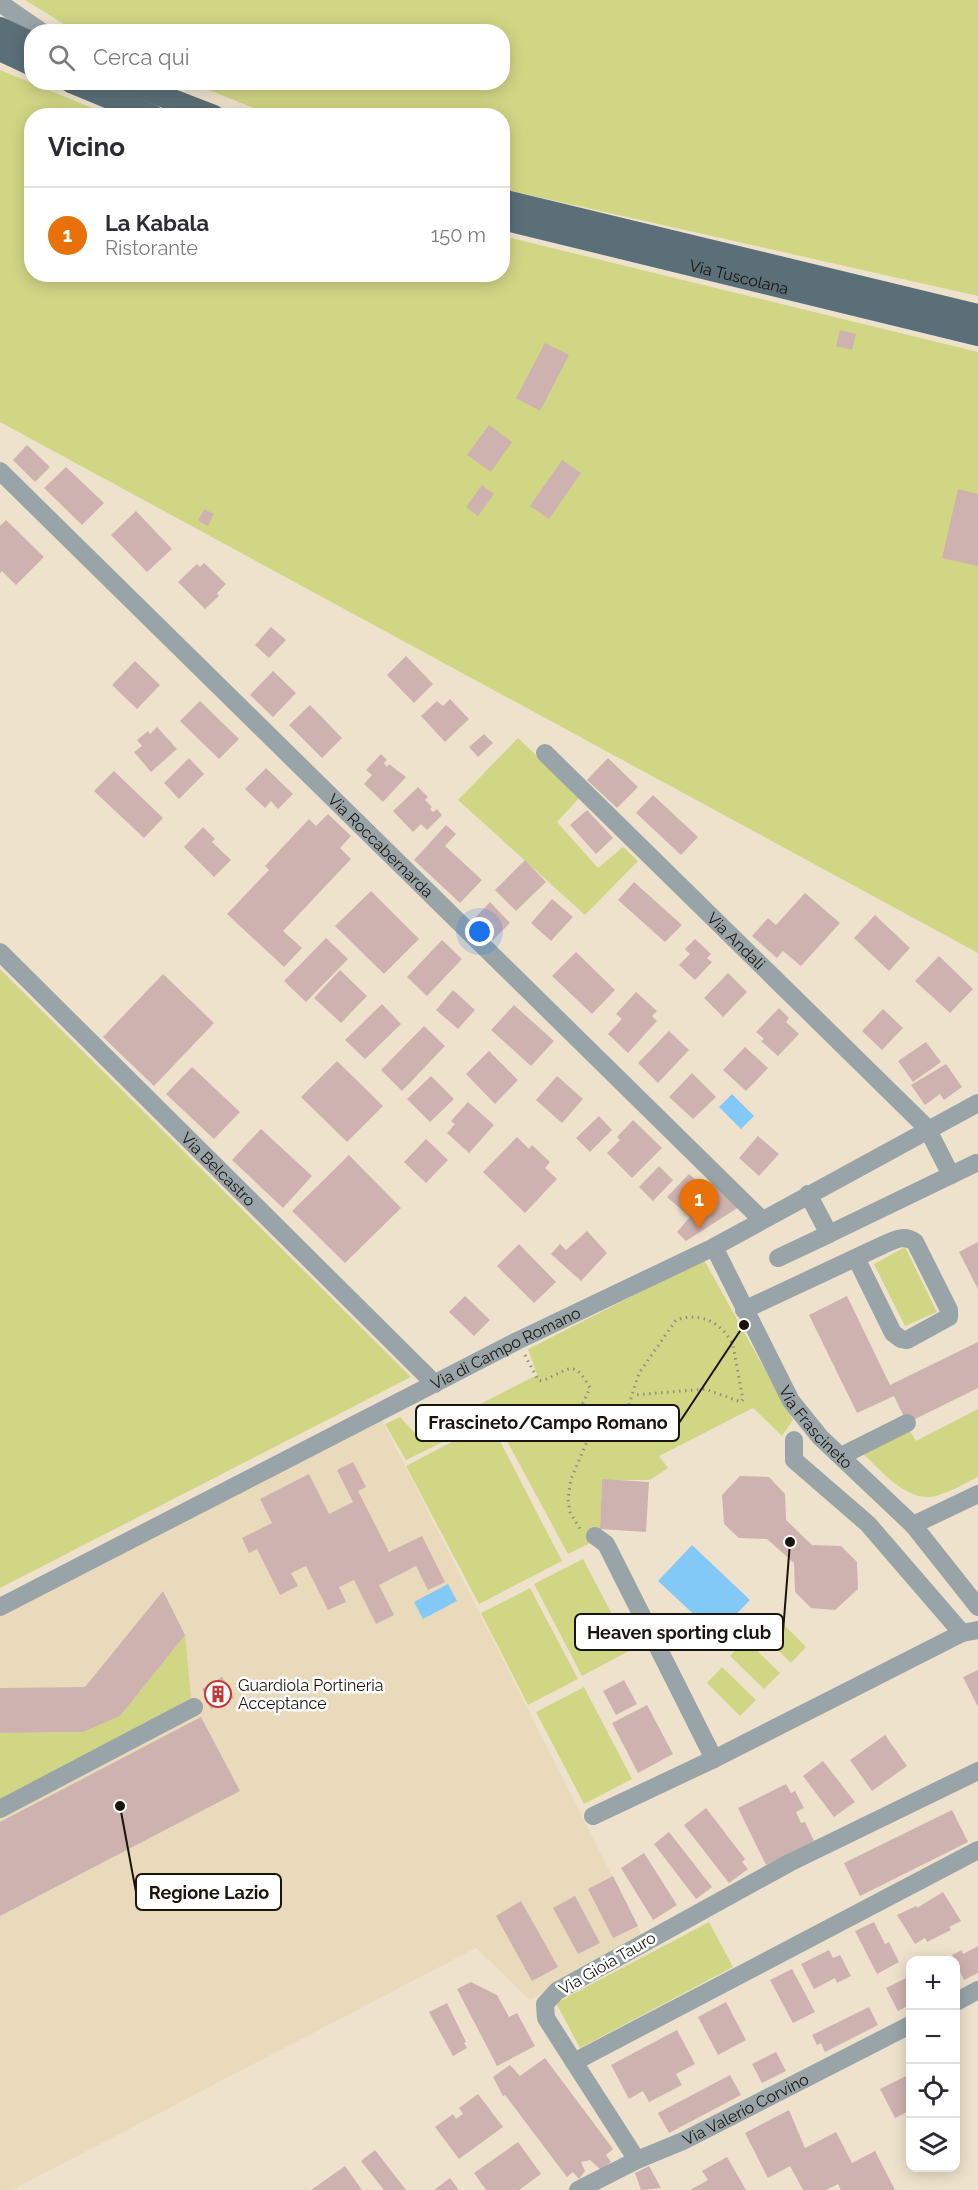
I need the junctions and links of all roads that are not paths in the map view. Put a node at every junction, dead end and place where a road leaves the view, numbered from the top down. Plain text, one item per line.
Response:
1 (0, 3) edge
2 (30, 24) edge
3 (0, 28) edge
4 (24, 39) edge
5 (0, 50) edge
6 (24, 61) edge
7 (90, 90) edge
8 (147, 90) edge
9 (134, 108) edge
10 (193, 108) edge
11 (510, 202) edge
12 (510, 221) edge
13 (978, 315) edge
14 (978, 335) edge
15 (0, 471) edge
16 (545, 753) dead end
17 (0, 952) edge
18 (978, 1103) edge
19 (927, 1128) junction
20 (976, 1163) dead end
21 (951, 1175) junction
22 (808, 1194) junction
23 (761, 1219) junction
24 (830, 1234) junction
25 (714, 1247) junction
26 (778, 1258) dead end
27 (856, 1258) junction
28 (744, 1310) junction
29 (435, 1384) junction
30 (907, 1423) dead end
31 (794, 1440) dead end
32 (840, 1456) junction
33 (978, 1494) edge
34 (913, 1525) junction
35 (595, 1536) road end
36 (0, 1607) edge
37 (978, 1607) edge
38 (970, 1631) edge
39 (194, 1707) dead end
40 (714, 1759) junction
41 (978, 1771) edge
42 (0, 1809) edge
43 (594, 1816) dead end
44 (978, 1850) edge
45 (978, 1990) edge
46 (960, 2000) edge
47 (906, 2027) edge
48 (574, 2062) junction
49 (636, 2160) junction
50 (578, 2190) edge

1 - 2 street
3 - 4 main road
5 - 6 main road
7 - 9 main road
8 - 10 main road
11 - 13 main road, Via Tuscolana
12 - 14 main road, Via Tuscolana
15 - 23 street, Via Roccabernarda
16 - 19 street, Via Andali
17 - 29 street, Via Belcastro
18 - 19 street, Via di Campo Romano
19 - 21 street, Via Andali
19 - 22 street, Via di Campo Romano
20 - 21 street
21 - 24 street
22 - 23 street, Via di Campo Romano
22 - 24 street
23 - 25 street, Via di Campo Romano
24 - 26 street
25 - 28 street, Via Frascineto
25 - 29 street, Via di Campo Romano
27 - 27 street
27 - 28 street
28 - 32 street, Via Frascineto
29 - 36 street, Via di Campo Romano
30 - 32 street
31 - 38 street
32 - 34 street, Via Frascineto
33 - 34 street
34 - 37 street, Via Frascineto
35 - 40 street
38 - 40 street
39 - 42 street
40 - 43 street
41 - 48 street, Via Gioia Tauro
44 - 48 street
45 - 46 street
47 - 49 street, Via Valerio Corvino
48 - 49 street, Via Gioia Tauro
49 - 50 street, Via Valerio Corvino

